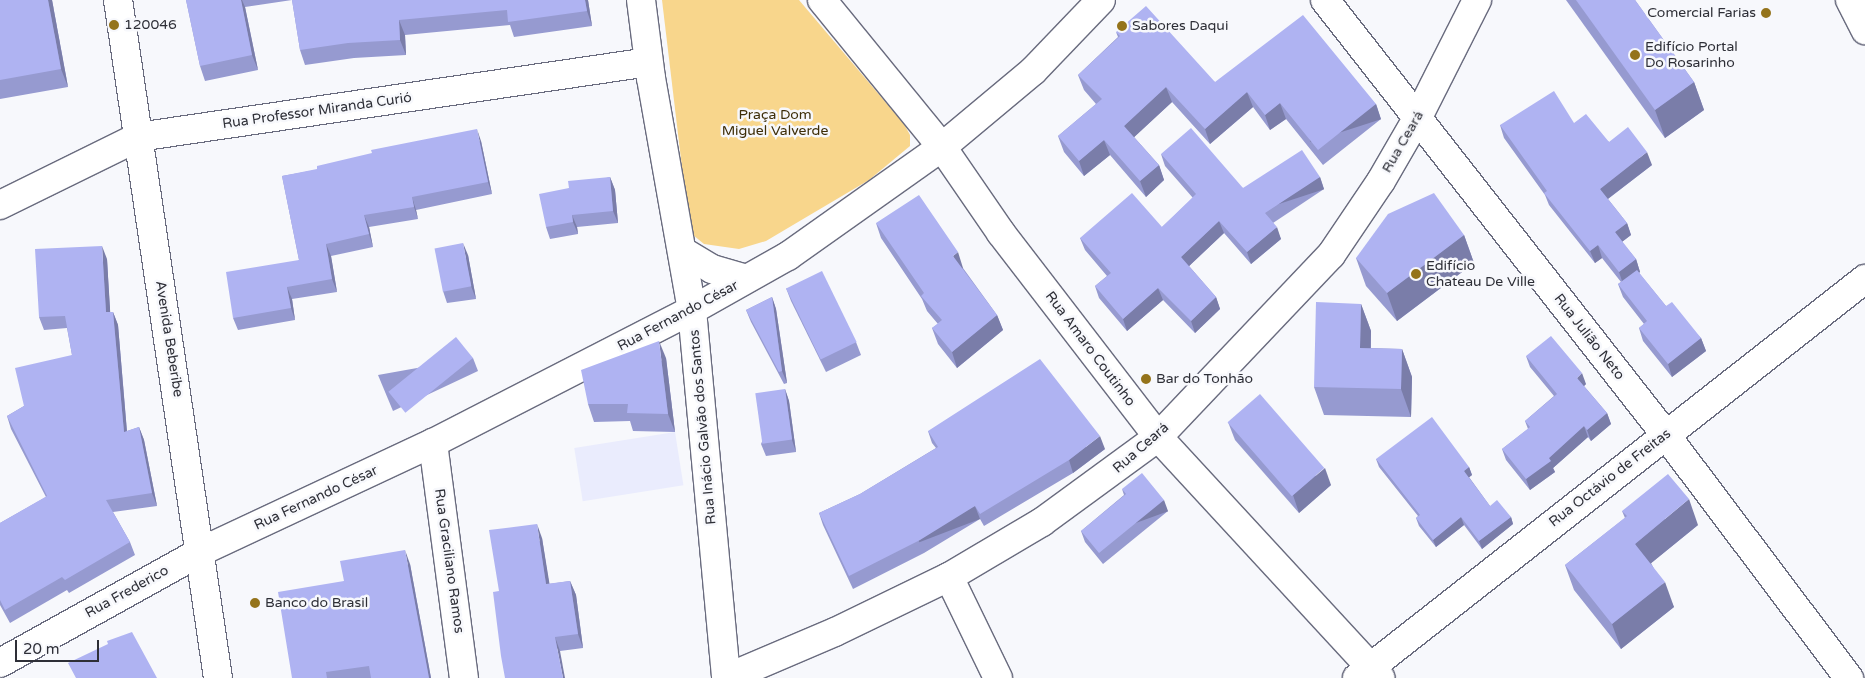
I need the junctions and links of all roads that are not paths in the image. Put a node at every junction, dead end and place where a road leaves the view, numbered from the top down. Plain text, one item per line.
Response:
1 (118, 0) edge
2 (641, 0) edge
3 (822, 0) edge
4 (1101, 0) edge
5 (1325, 0) edge
6 (1477, 0) edge
7 (1850, 0) edge
8 (1865, 30) edge
9 (648, 62) junction
10 (1418, 117) junction
11 (138, 138) junction
12 (942, 147) junction
13 (0, 205) edge
14 (682, 252) junction
15 (746, 279) junction
16 (1865, 279) edge
17 (692, 310) junction
18 (1665, 434) junction
19 (1158, 437) junction
20 (433, 443) junction
21 (202, 551) junction
22 (949, 576) junction
23 (0, 663) edge
24 (1369, 674) edge
25 (218, 678) edge
26 (464, 678) edge
27 (726, 678) edge
28 (998, 678) edge
29 (1849, 678) edge

1 - 11 street, Avenida Beberibe
2 - 9 street, Rua Inácio Galvão dos Santos
3 - 12 street, Rua Amaro Coutinho
4 - 12 street, Rua Fernando César
5 - 10 street, Rua Julião Neto
6 - 10 street, Rua Ceará
7 - 8 street
9 - 11 street, Rua Professor Miranda Curió
9 - 14 street, Rua Inácio Galvão dos Santos
10 - 18 street, Rua Julião Neto
10 - 19 street, Rua Ceará
11 - 13 street, Rua Professor Miranda Curió
11 - 21 street, Avenida Beberibe
12 - 15 street, Rua Fernando César
12 - 19 street, Rua Amaro Coutinho
14 - 15 street
14 - 17 street, Rua Inácio Galvão dos Santos
15 - 17 street, Rua Fernando César
16 - 18 street, Rua Octávio de Freitas
17 - 20 street, Rua Fernando César
17 - 27 street, Rua Inácio Galvão dos Santos
18 - 24 street, Rua Octávio de Freitas
18 - 29 street, Rua Julião Neto
19 - 22 street, Rua Ceará
19 - 24 street, Rua Amaro Coutinho
20 - 21 street, Rua Fernando César
20 - 26 street, Rua Graciliano Ramos
21 - 23 street, Rua Frederico
21 - 25 street, Avenida Beberibe
22 - 27 street, Rua Ceará
22 - 28 street

